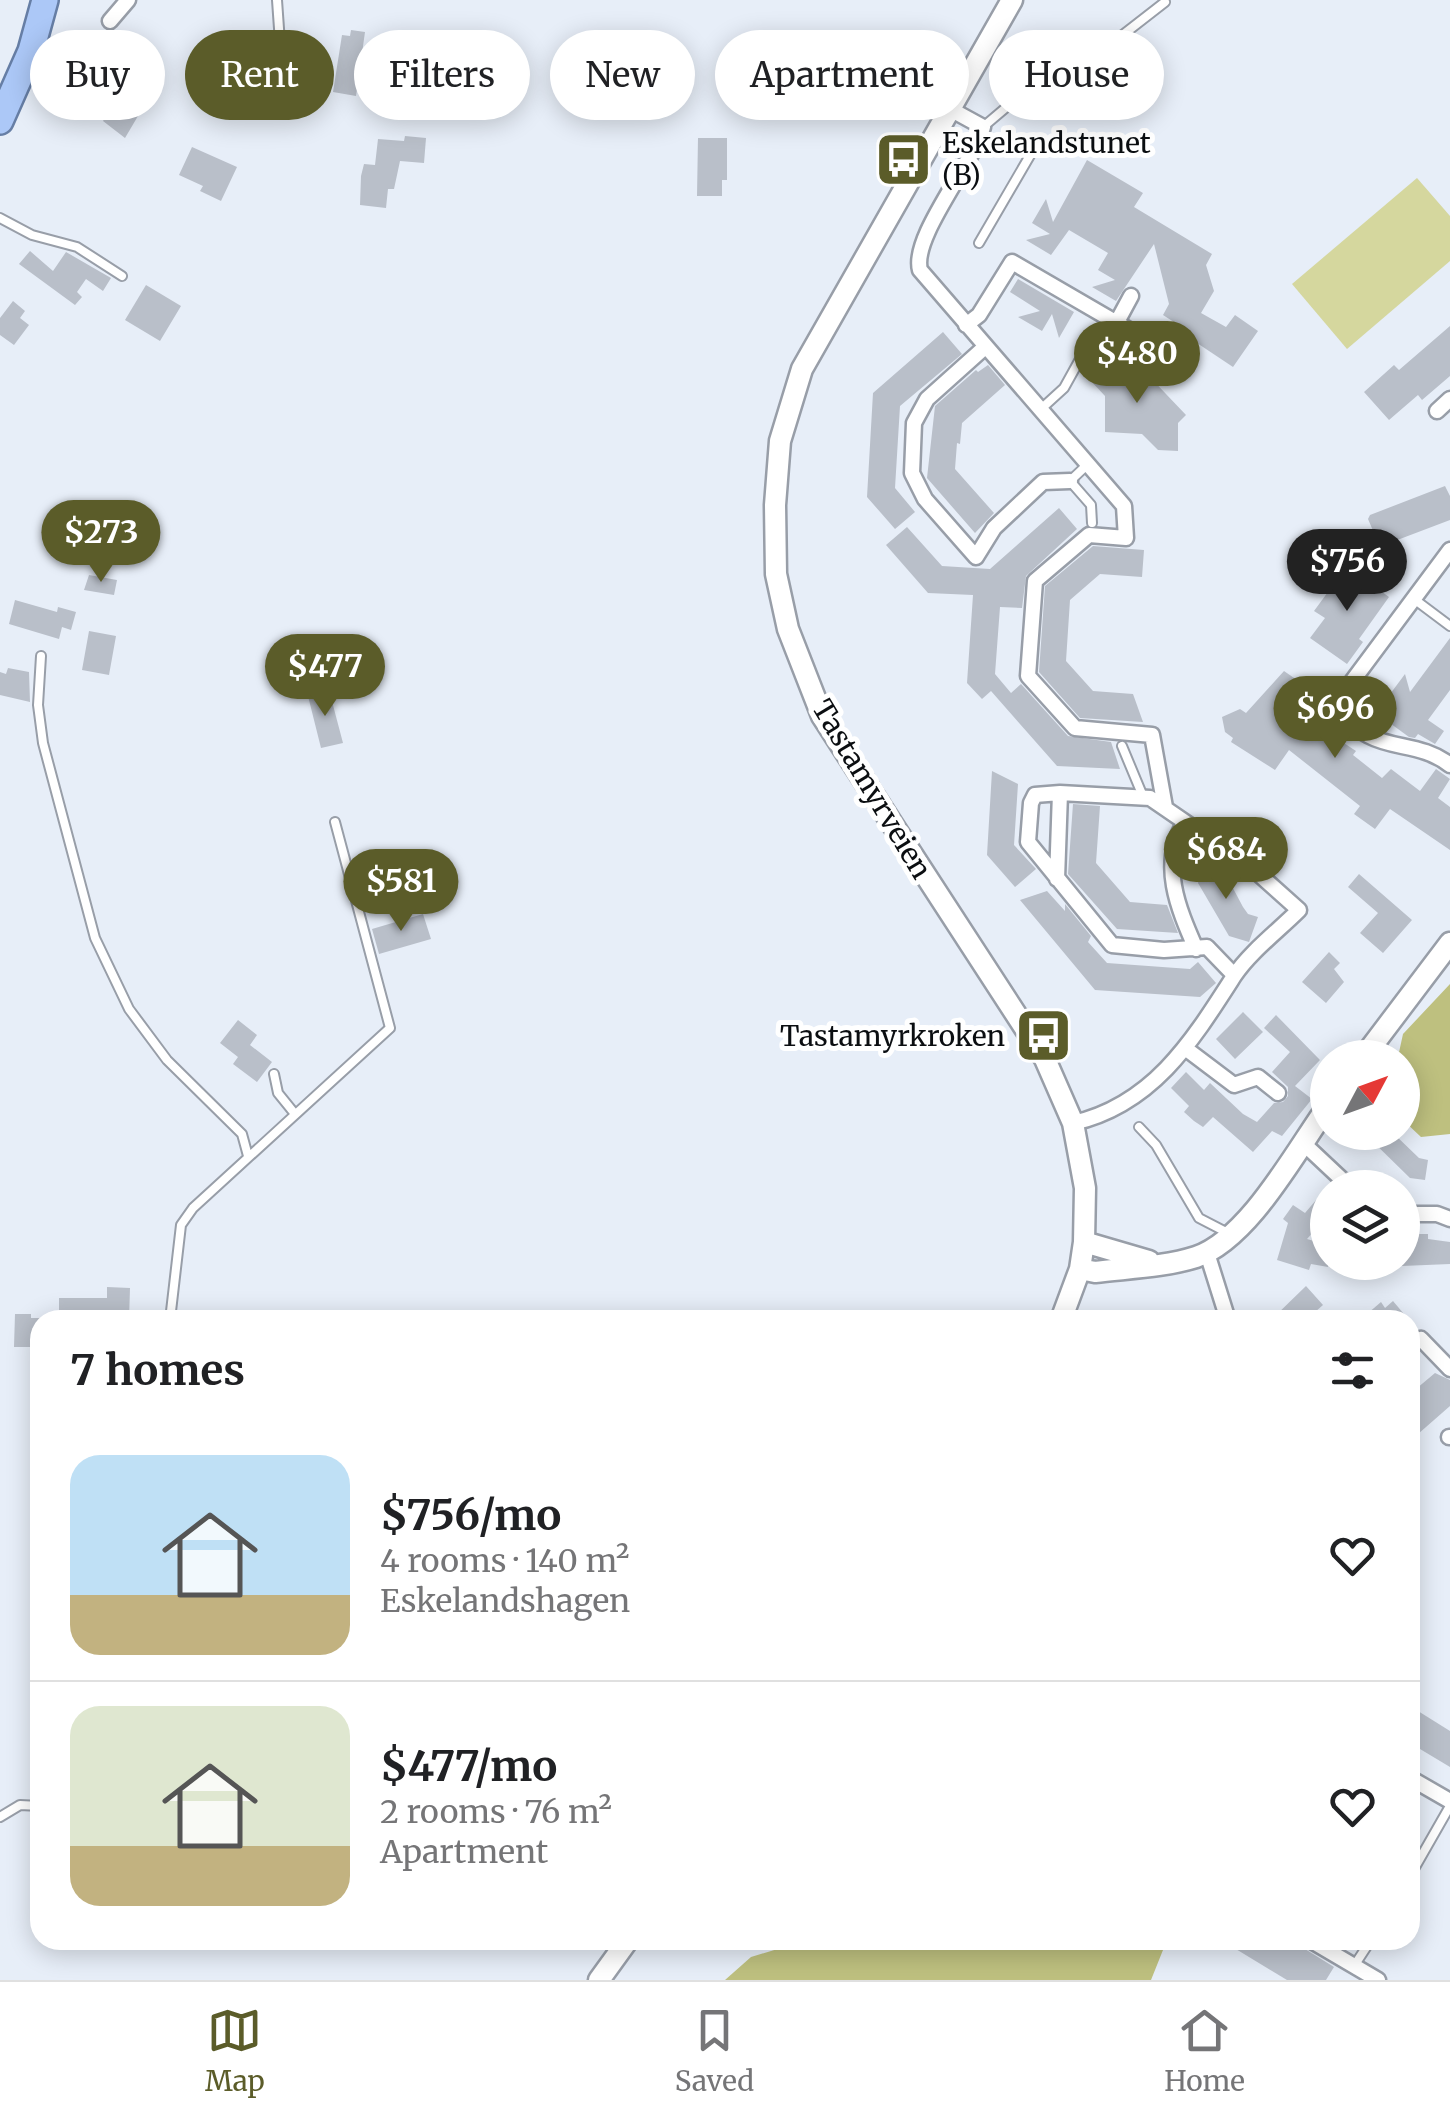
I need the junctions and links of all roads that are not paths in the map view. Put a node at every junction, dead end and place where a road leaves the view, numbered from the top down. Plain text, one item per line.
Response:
1 (45, 0) edge
2 (128, 0) edge
3 (277, 0) edge
4 (1012, 0) edge
5 (1165, 2) edge
6 (110, 21) dead end
7 (279, 30) edge
8 (969, 76) edge
9 (969, 118) edge
10 (944, 120) edge
11 (0, 121) edge
12 (984, 126) junction
13 (1039, 140) dead end
14 (0, 218) edge
15 (979, 244) dead end
16 (122, 276) dead end
17 (1132, 296) dead end
18 (966, 325) junction
19 (1095, 332) dead end
20 (986, 347) junction
21 (1450, 399) edge
22 (1041, 409) junction
23 (1437, 411) dead end
24 (1088, 464) junction
25 (1070, 481) junction
26 (1092, 523) dead end
27 (1450, 550) edge
28 (1414, 599) junction
29 (1450, 626) edge
30 (40, 656) dead end
31 (1122, 746) dead end
32 (1450, 765) edge
33 (1060, 792) junction
34 (1142, 794) junction
35 (1164, 807) junction
36 (335, 822) dead end
37 (1185, 822) junction
38 (1057, 880) junction
39 (1450, 943) edge
40 (1196, 949) junction
41 (1234, 976) junction
42 (1376, 1040) edge
43 (1185, 1048) junction
44 (274, 1074) dead end
45 (1278, 1094) dead end
46 (296, 1114) junction
47 (1073, 1123) junction
48 (1139, 1126) dead end
49 (1310, 1131) edge
50 (1302, 1142) junction
51 (248, 1156) junction
52 (1332, 1170) edge
53 (1443, 1216) edge
54 (1450, 1228) edge
55 (1232, 1235) junction
56 (1084, 1242) junction
57 (1207, 1252) junction
58 (1156, 1263) junction
59 (1080, 1269) junction
60 (171, 1310) edge
61 (1066, 1310) edge
62 (1225, 1310) edge
63 (1420, 1340) edge
64 (1450, 1369) edge
65 (1420, 1784) edge
66 (1450, 1804) edge
67 (30, 1806) edge
68 (0, 1818) edge
69 (1420, 1858) edge
70 (621, 1950) edge
71 (1327, 1950) edge
72 (1364, 1950) edge
73 (1354, 1966) junction
74 (600, 1980) edge
75 (1378, 1980) edge

1 - 11 highway
2 - 6 street
3 - 7 lane
4 - 8 main road, Tastamyrveien
5 - 12 lane
9 - 12 street
10 - 47 main road, Tastamyrveien
12 - 18 street
13 - 15 lane
14 - 16 lane
17 - 18 street
18 - 20 street
19 - 22 lane
20 - 22 street
20 - 25 street
21 - 23 street
22 - 24 street
24 - 25 lane
24 - 35 street
25 - 26 lane
27 - 28 street
28 - 29 lane
28 - 32 street
30 - 51 lane
31 - 34 lane
33 - 34 street
33 - 38 street
33 - 38 street
34 - 35 street
35 - 37 street
36 - 46 lane
37 - 40 street
37 - 41 street
38 - 40 street
39 - 42 main road
40 - 41 street
41 - 43 street
43 - 45 street
43 - 47 street
44 - 46 lane
46 - 51 lane
47 - 56 main road, Tastamyrveien
48 - 55 lane
49 - 50 main road
50 - 52 street
50 - 55 main road
51 - 60 lane
53 - 54 lane
55 - 57 main road
56 - 58 main road
56 - 59 main road, Tastamyrveien
57 - 58 main road
57 - 62 street
58 - 59 main road
59 - 61 main road, Tastamyrveien
63 - 64 street
65 - 66 street
66 - 69 lane
67 - 68 lane
70 - 74 main road
71 - 73 street
72 - 73 lane
73 - 75 street

